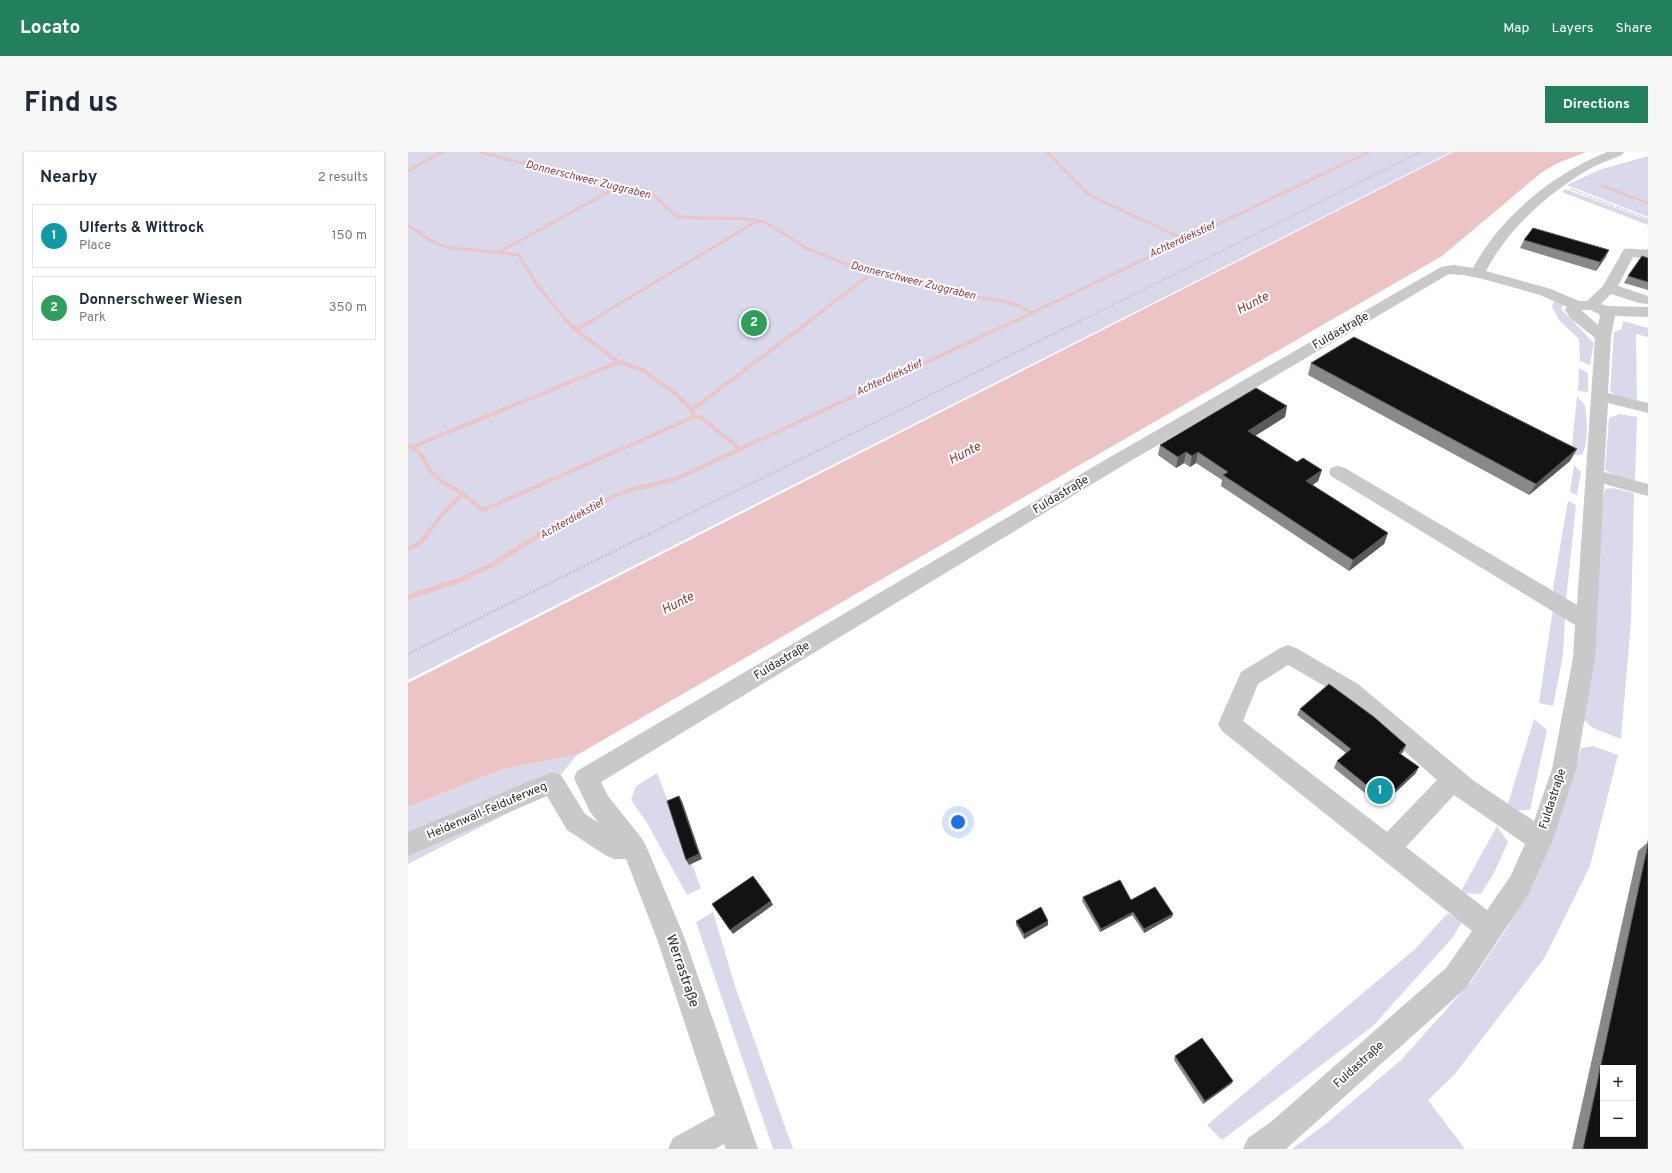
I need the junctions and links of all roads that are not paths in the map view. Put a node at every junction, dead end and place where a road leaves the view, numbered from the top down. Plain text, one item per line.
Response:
1 (1618, 152) edge
2 (1648, 253) edge
3 (1477, 273) junction
4 (1595, 303) junction
5 (1646, 306) edge
6 (1603, 337) junction
7 (1600, 396) junction
8 (1648, 408) edge
9 (1338, 472) dead end
10 (1596, 476) junction
11 (1648, 490) edge
12 (1586, 621) junction
13 (1454, 779) junction
14 (599, 804) joint
15 (1540, 840) junction
16 (408, 844) edge
17 (634, 848) junction
18 (1388, 848) junction
19 (1490, 928) junction
20 (737, 1136) edge
21 (684, 1149) edge
22 (1259, 1149) edge

1 - 3 street
2 - 4 street
3 - 4 street, Fuldastraße
3 - 14 street, Fuldastraße
4 - 5 street
4 - 5 street
4 - 6 street, Fuldastraße
4 - 6 street
6 - 7 street, Fuldastraße
7 - 8 street
7 - 10 street, Fuldastraße
9 - 12 street
10 - 11 street
10 - 12 street, Fuldastraße
12 - 15 street, Fuldastraße
13 - 15 street
13 - 18 street
13 - 18 street
14 - 17 street, Werrastraße
15 - 19 street, Fuldastraße
16 - 17 street, Heidenwall-Felduferweg
17 - 20 street, Werrastraße
18 - 19 street
19 - 22 street, Fuldastraße
20 - 21 street

